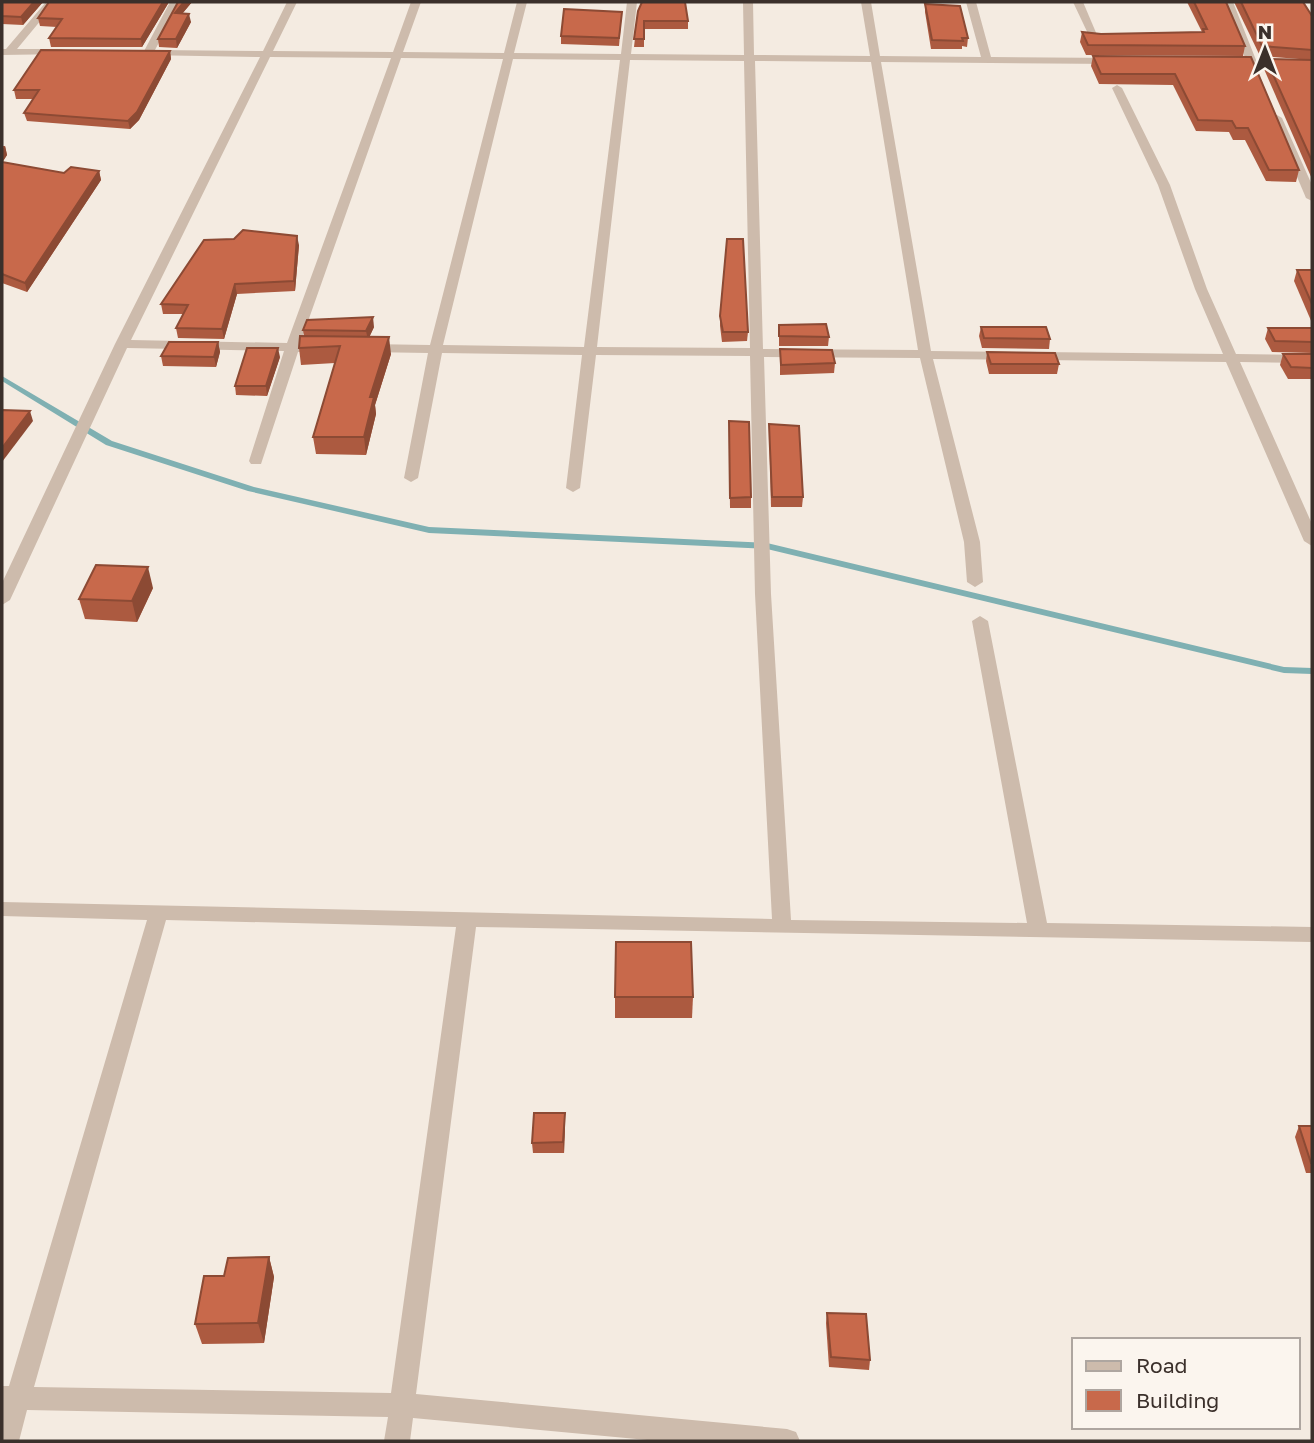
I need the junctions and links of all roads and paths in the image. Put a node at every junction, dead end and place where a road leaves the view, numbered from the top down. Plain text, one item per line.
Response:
1 (51, 2) edge
2 (176, 2) edge
3 (292, 2) edge
4 (416, 2) edge
5 (522, 2) edge
6 (632, 2) edge
7 (748, 2) edge
8 (866, 2) edge
9 (971, 2) edge
10 (1078, 2) edge
11 (1228, 2) edge
12 (1097, 40) edge
13 (5, 52) edge
14 (78, 52) edge
15 (134, 53) edge
16 (148, 53) junction
17 (268, 54) junction
18 (399, 54) junction
19 (510, 56) junction
20 (625, 57) junction
21 (751, 58) junction
22 (878, 59) junction
23 (987, 60) junction
24 (1130, 61) edge
25 (1211, 62) edge
26 (1251, 62) junction
27 (1312, 65) edge
28 (1262, 87) edge
29 (1117, 88) edge
30 (1273, 111) edge
31 (1312, 198) edge
32 (122, 344) junction
33 (292, 348) junction
34 (331, 348) edge
35 (357, 348) edge
36 (436, 348) junction
37 (590, 350) junction
38 (925, 352) junction
39 (755, 353) junction
40 (1230, 358) junction
41 (1312, 359) edge
42 (256, 461) dead end
43 (411, 478) dead end
44 (573, 488) dead end
45 (1312, 541) edge
46 (975, 582) dead end
47 (2, 600) edge
48 (980, 621) dead end
49 (2, 909) edge
50 (159, 912) junction
51 (467, 918) junction
52 (782, 927) junction
53 (1038, 929) junction
54 (1312, 934) edge
55 (10, 1398) edge
56 (402, 1405) junction
57 (6, 1441) edge
58 (397, 1441) edge
59 (786, 1441) edge

1 - 13 street
2 - 16 street
3 - 17 street
4 - 18 street
5 - 19 street
6 - 20 street
7 - 21 street
8 - 22 street
9 - 23 street
10 - 12 street
11 - 26 street
13 - 14 street
15 - 16 street
16 - 17 street
17 - 18 street
17 - 32 street
18 - 19 street
18 - 33 street
19 - 20 street
19 - 36 street
20 - 21 street
20 - 37 street
21 - 22 street
21 - 39 street
22 - 23 street
22 - 38 street
23 - 24 street
25 - 26 street
26 - 27 street
26 - 28 street
29 - 40 street
30 - 31 street
32 - 33 street
32 - 47 street
33 - 34 street
33 - 42 street
35 - 36 street
36 - 37 street
36 - 43 street
37 - 39 street
37 - 44 street
38 - 39 street
38 - 40 street
38 - 46 street
39 - 52 street
40 - 41 street
40 - 45 street
48 - 53 street
49 - 50 street
50 - 51 street
50 - 55 street
51 - 52 street
51 - 56 street
52 - 53 street
53 - 54 street
55 - 56 street
55 - 57 street
56 - 58 street
56 - 59 street

